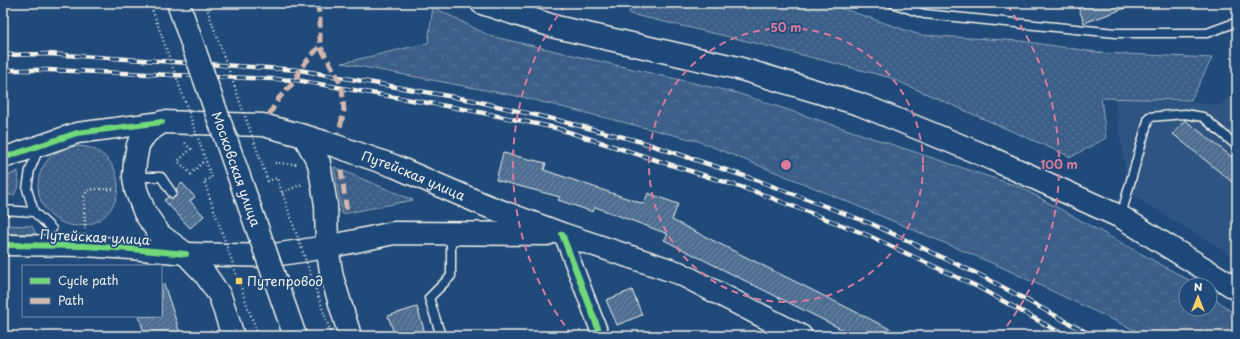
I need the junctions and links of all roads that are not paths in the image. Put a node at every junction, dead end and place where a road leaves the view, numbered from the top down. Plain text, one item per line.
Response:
1 (178, 3) edge
2 (482, 3) edge
3 (892, 3) edge
4 (1237, 22) edge
5 (162, 122) junction
6 (304, 136) junction
7 (1236, 143) edge
8 (40, 145) junction
9 (3, 158) edge
10 (134, 177) junction
11 (172, 193) dead end
12 (3, 210) edge
13 (34, 212) junction
14 (1121, 217) junction
15 (52, 229) dead end
16 (451, 233) junction
17 (562, 234) junction
18 (3, 245) edge
19 (327, 247) junction
20 (186, 254) junction
21 (1237, 289) edge
22 (233, 336) edge
23 (295, 336) edge
24 (350, 336) edge
25 (441, 336) edge
26 (601, 336) edge
27 (801, 336) edge

1 - 23 main road, Московская улица, bridge
2 - 14 main road
3 - 4 lane
5 - 6 main road, Путейская улица
5 - 8 street, Путейская улица
5 - 10 main road
6 - 17 main road, Путейская улица
6 - 19 main road
7 - 14 lane
8 - 9 street, Путейская улица
8 - 13 lane
10 - 11 lane
10 - 20 main road
12 - 13 lane
13 - 15 lane
14 - 21 main road
16 - 17 main road, Путейская улица
16 - 19 main road, Путейская улица
16 - 25 lane
17 - 26 street
17 - 27 main road, Путейская улица
18 - 20 street, Путейская улица
19 - 20 main road, Путейская улица
19 - 24 main road
20 - 22 main road

